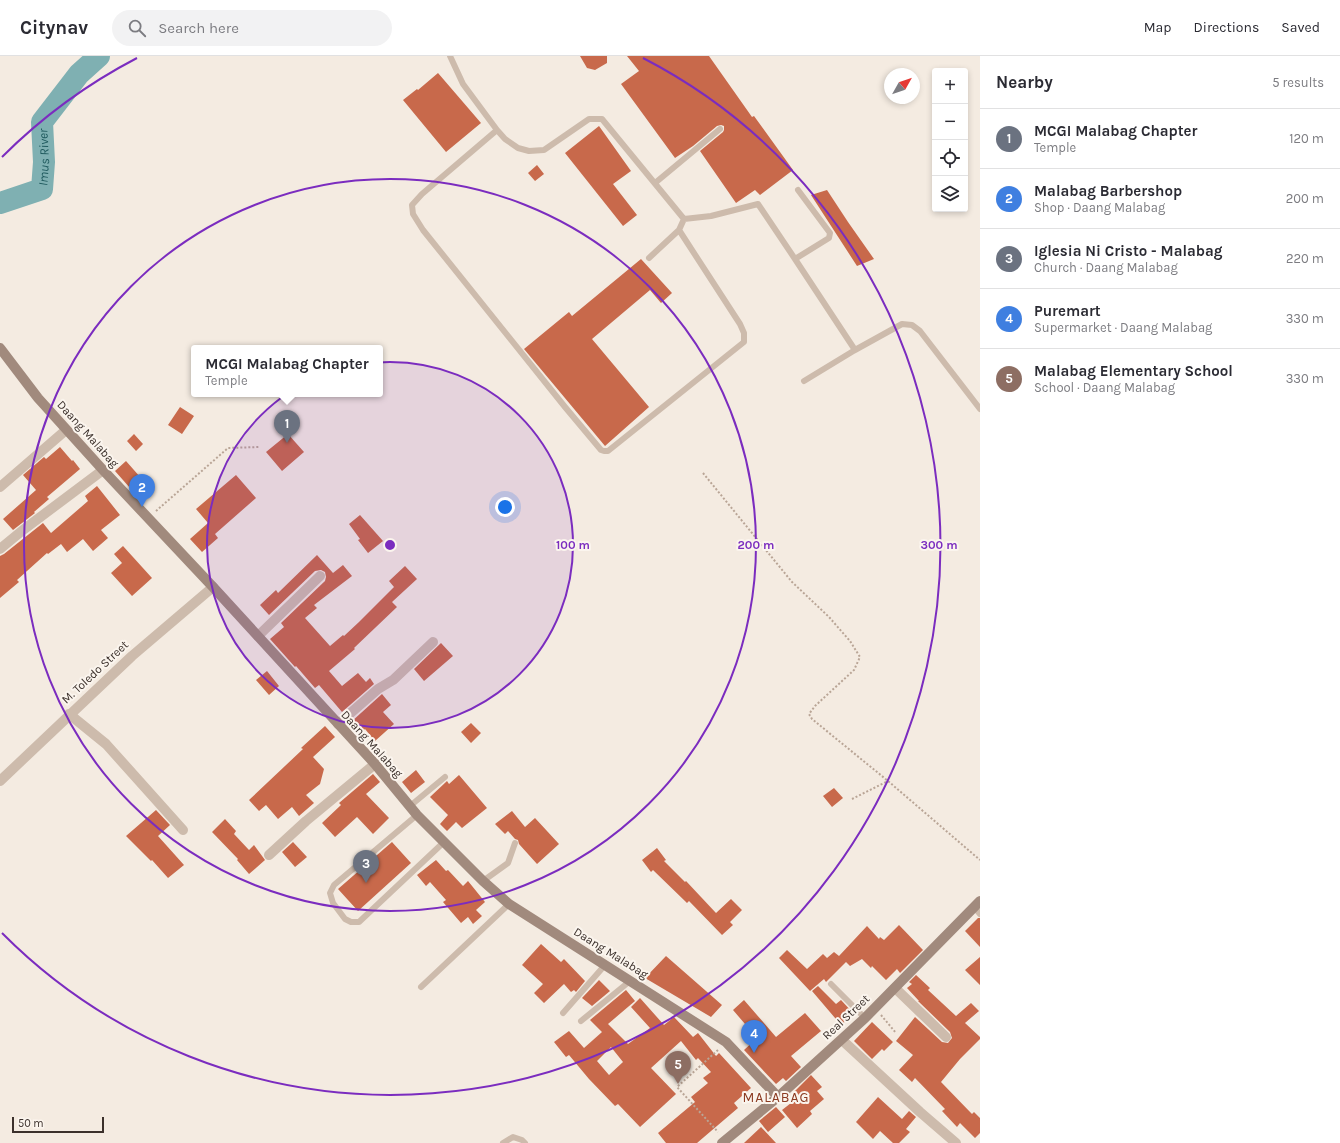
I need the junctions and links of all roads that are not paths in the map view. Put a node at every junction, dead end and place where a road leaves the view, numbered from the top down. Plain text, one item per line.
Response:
1 (450, 56) edge
2 (720, 129) dead end
3 (497, 130) junction
4 (655, 183) junction
5 (798, 190) dead end
6 (684, 218) junction
7 (679, 230) junction
8 (649, 258) dead end
9 (795, 259) junction
10 (0, 348) edge
11 (855, 350) junction
12 (804, 381) dead end
13 (980, 409) edge
14 (66, 430) junction
15 (102, 470) junction
16 (0, 487) edge
17 (0, 549) edge
18 (320, 576) dead end
19 (213, 587) junction
20 (258, 636) junction
21 (433, 642) dead end
22 (69, 714) junction
23 (338, 724) junction
24 (375, 764) junction
25 (445, 777) dead end
26 (0, 782) edge
27 (410, 806) junction
28 (417, 815) junction
29 (183, 830) dead end
30 (444, 842) junction
31 (515, 843) dead end
32 (269, 855) dead end
33 (483, 881) junction
34 (509, 904) junction
35 (978, 907) edge
36 (605, 965) junction
37 (630, 981) junction
38 (831, 984) dead end
39 (421, 987) dead end
40 (895, 988) junction
41 (564, 1013) dead end
42 (865, 1018) junction
43 (581, 1021) dead end
44 (946, 1037) dead end
45 (842, 1040) junction
46 (778, 1097) junction
47 (723, 1142) edge
48 (503, 1143) edge
49 (525, 1143) edge
50 (956, 1143) edge

1 - 3 lane
2 - 4 lane
3 - 4 lane
3 - 7 lane
4 - 6 lane
5 - 9 lane
6 - 7 lane
6 - 9 lane
7 - 8 lane
9 - 11 lane
10 - 14 street, Daang Malabag
11 - 12 lane
11 - 13 lane
14 - 15 street, Daang Malabag
14 - 16 street
15 - 17 street
15 - 19 street, Daang Malabag
18 - 20 street
19 - 20 street, Daang Malabag
19 - 22 street, M. Toledo Street
20 - 23 street, Daang Malabag
21 - 23 street
22 - 26 street, M. Toledo Street
22 - 29 street
23 - 24 street, Daang Malabag
24 - 27 street, Daang Malabag
24 - 32 street
25 - 27 lane
27 - 28 street, Daang Malabag
28 - 30 street, Daang Malabag
28 - 30 lane
30 - 33 street, Daang Malabag
31 - 33 lane
33 - 34 street, Daang Malabag
34 - 36 street, Daang Malabag
34 - 39 lane
35 - 40 street, Real Street
36 - 37 street, Daang Malabag
36 - 41 lane
37 - 43 lane
37 - 46 street, Daang Malabag
38 - 42 lane
40 - 42 street, Real Street
40 - 44 street
42 - 45 street, Real Street
45 - 46 street, Real Street
45 - 50 street
46 - 47 street, Real Street
48 - 49 lane

